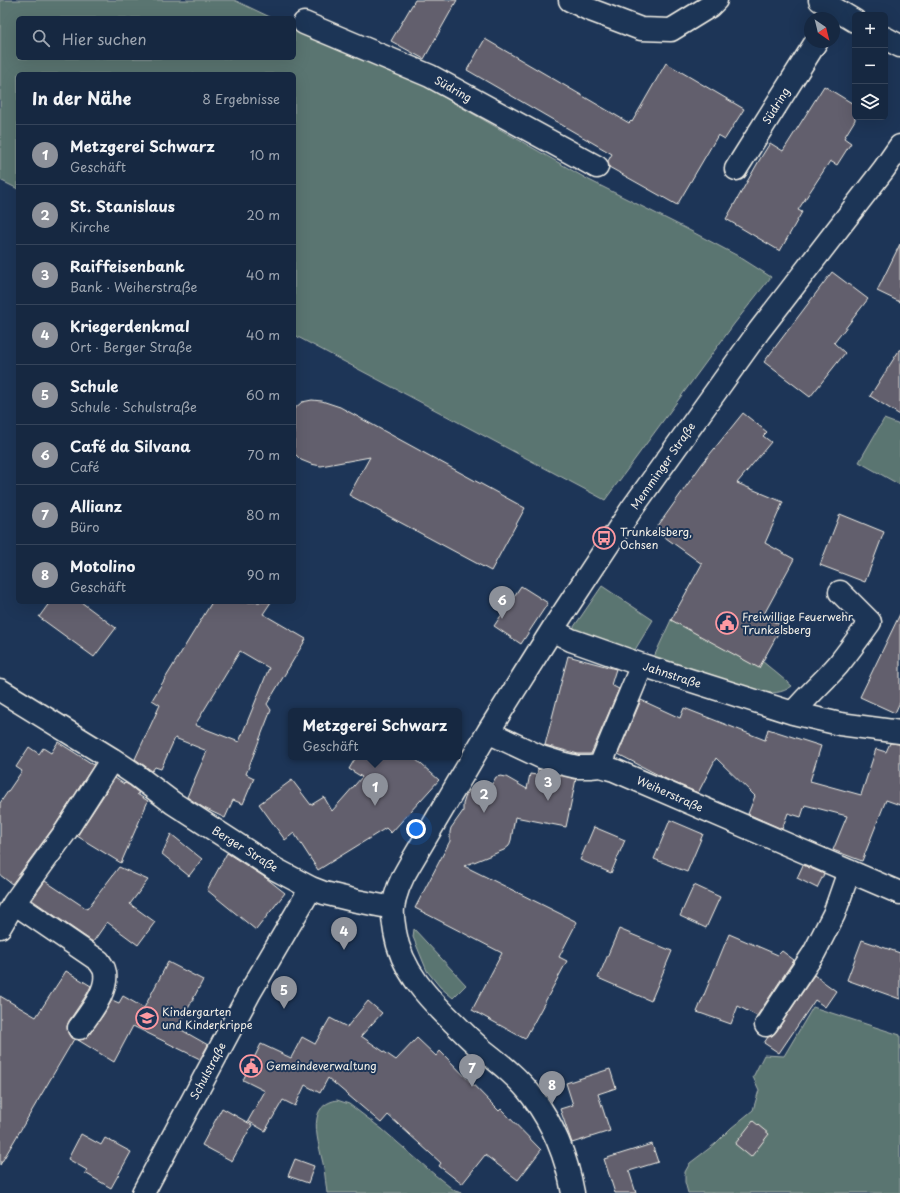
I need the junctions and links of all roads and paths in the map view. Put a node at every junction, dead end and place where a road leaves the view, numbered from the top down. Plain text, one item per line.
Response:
1 (570, 0) edge
2 (716, 0) edge
3 (829, 9) edge
4 (852, 19) edge
5 (304, 23) dead end
6 (888, 40) edge
7 (900, 46) edge
8 (812, 48) edge
9 (900, 146) edge
10 (597, 167) dead end
11 (736, 169) dead end
12 (892, 172) edge
13 (840, 592) dead end
14 (552, 630) junction
15 (642, 665) junction
16 (0, 690) edge
17 (793, 713) junction
18 (488, 732) junction
19 (900, 732) edge
20 (112, 759) junction
21 (600, 766) junction
22 (849, 871) junction
23 (311, 888) junction
24 (900, 893) edge
25 (14, 903) junction
26 (393, 908) junction
27 (0, 927) edge
28 (766, 1026) dead end
29 (79, 1028) dead end
30 (143, 1193) edge
31 (573, 1193) edge

1 - 2 street
3 - 4 street
5 - 10 street, Südring
6 - 7 street
8 - 11 street, Südring
9 - 12 street, Memminger Straße
12 - 14 street, Memminger Straße
13 - 17 street
14 - 15 street, Jahnstraße
14 - 18 street, Memminger Straße
15 - 17 street, Jahnstraße
15 - 21 street
16 - 20 street, Berger Straße
17 - 19 street, Jahnstraße
18 - 21 street, Weiherstraße
18 - 26 street, Memminger Straße
20 - 23 street, Berger Straße
20 - 25 street
21 - 22 street, Weiherstraße
22 - 24 street, Weiherstraße
22 - 28 street
23 - 26 street, Berger Straße
23 - 30 street, Schulstraße
25 - 27 street
25 - 29 street
26 - 31 street, Memminger Straße

